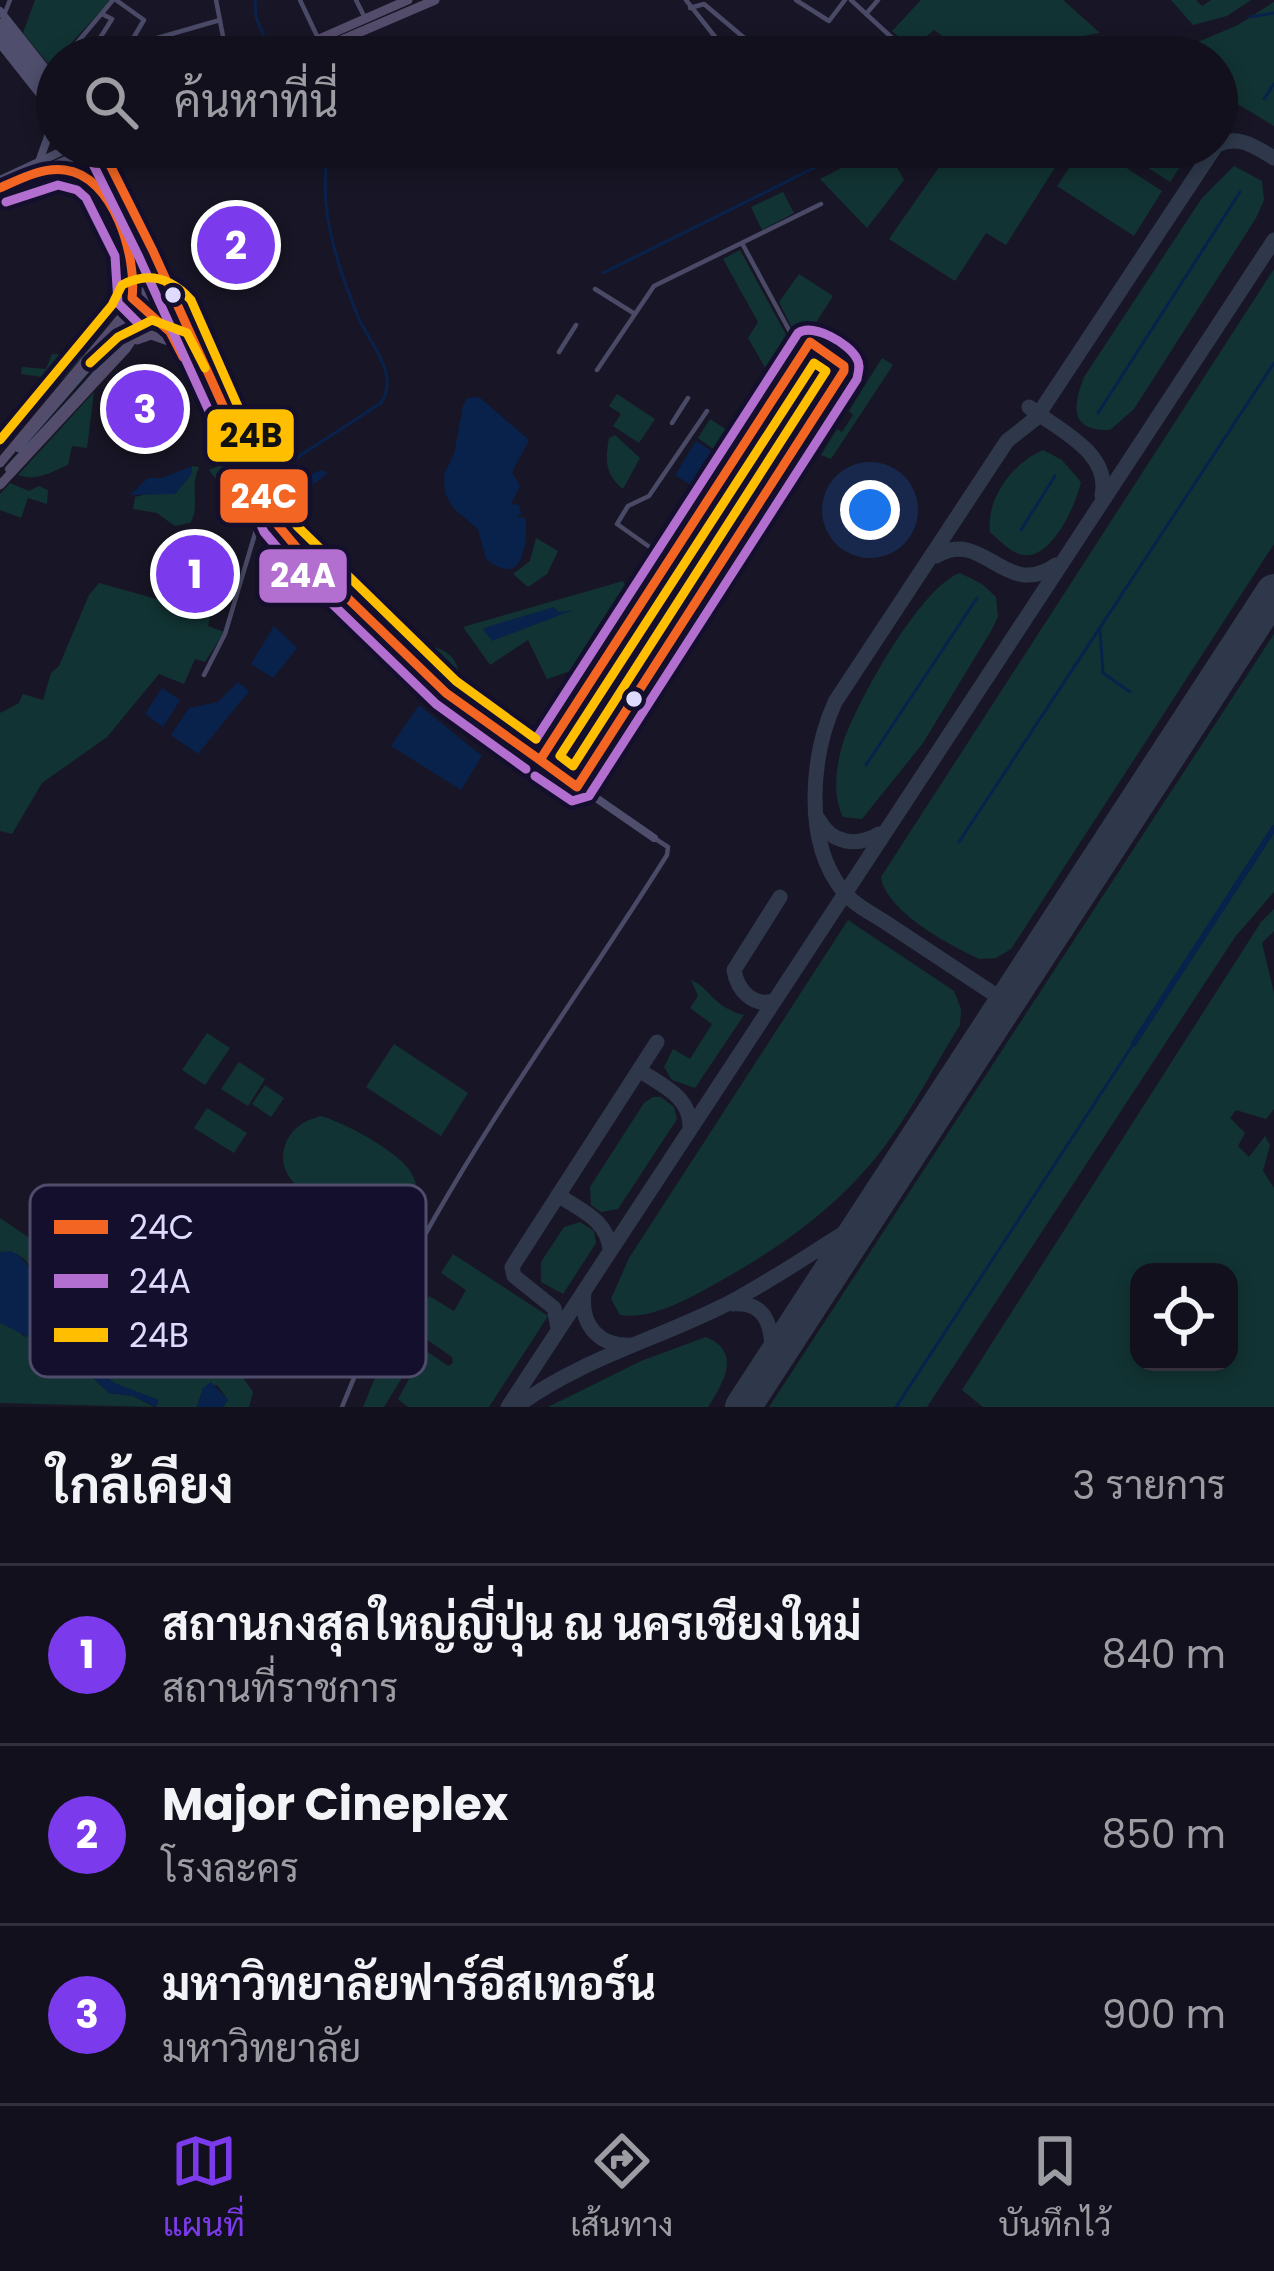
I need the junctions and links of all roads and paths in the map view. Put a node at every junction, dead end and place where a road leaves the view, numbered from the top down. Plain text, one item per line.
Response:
1 (10, 0) edge
2 (114, 0) edge
3 (216, 0) edge
4 (300, 0) edge
5 (356, 0) edge
6 (408, 0) edge
7 (435, 0) edge
8 (686, 0) edge
9 (796, 0) edge
10 (848, 0) edge
11 (878, 0) edge
12 (690, 8) junction
13 (102, 14) junction
14 (866, 14) junction
15 (1, 16) edge
16 (365, 19) junction
17 (220, 20) junction
18 (166, 21) dead end
19 (169, 32) junction
20 (0, 33) edge
21 (85, 33) junction
22 (83, 36) edge
23 (89, 36) edge
24 (100, 36) edge
25 (134, 36) edge
26 (159, 36) edge
27 (223, 36) edge
28 (318, 36) edge
29 (326, 36) edge
30 (351, 36) edge
31 (713, 36) edge
32 (742, 36) edge
33 (890, 36) edge
34 (0, 44) edge
35 (36, 54) edge
36 (36, 64) edge
37 (24, 73) junction
38 (36, 73) edge
39 (36, 81) edge
40 (36, 86) edge
41 (35, 168) joint
42 (94, 168) edge
43 (96, 168) edge
44 (101, 168) edge
45 (110, 168) edge
46 (116, 168) edge
47 (115, 172) junction
48 (0, 184) edge
49 (100, 186) junction
50 (125, 204) junction
51 (821, 204) dead end
52 (742, 245) junction
53 (153, 250) junction
54 (595, 289) dead end
55 (155, 291) junction
56 (132, 297) junction
57 (177, 305) junction
58 (150, 314) junction
59 (635, 314) junction
60 (576, 326) dead end
61 (170, 332) junction
62 (177, 344) junction
63 (97, 346) junction
64 (125, 349) junction
65 (559, 352) dead end
66 (802, 354) dead end
67 (113, 361) junction
68 (598, 370) dead end
69 (688, 398) dead end
70 (707, 411) dead end
71 (672, 423) dead end
72 (35, 434) junction
73 (0, 442) edge
74 (14, 445) junction
75 (0, 465) edge
76 (0, 482) edge
77 (260, 520) junction
78 (668, 560) dead end
79 (204, 675) dead end
80 (654, 838) joint
81 (426, 1230) edge
82 (356, 1377) edge
83 (342, 1407) edge

1 - 15 street
2 - 13 street
2 - 25 street
3 - 17 street
4 - 28 street
5 - 16 street
6 - 16 main road
7 - 30 main road
8 - 12 street
9 - 10 street
10 - 14 street
11 - 14 street
12 - 31 street
12 - 32 street
13 - 21 street
13 - 24 street
14 - 33 street
15 - 35 main road
15 - 36 main road
16 - 29 main road
17 - 19 street
17 - 27 street
18 - 19 street
19 - 26 street
20 - 39 main road
21 - 22 street
21 - 23 street
34 - 37 main road
37 - 38 main road
37 - 40 main road
41 - 48 main road
41 - 49 main road
42 - 49 main road
43 - 72 main road
44 - 50 main road
45 - 47 main road
46 - 47 main road
47 - 53 main road
49 - 56 main road
50 - 72 main road
50 - 77 main road
51 - 52 street
52 - 59 street
52 - 66 street
53 - 55 main road
53 - 57 main road
54 - 59 street
55 - 56 main road
55 - 57 main road
55 - 58 main road
56 - 58 main road
56 - 63 main road
57 - 61 main road
57 - 77 main road
58 - 61 main road
58 - 64 main road
59 - 68 street
60 - 65 street
61 - 62 main road
62 - 64 main road
62 - 77 main road
63 - 67 main road
63 - 74 main road
64 - 67 main road
67 - 76 main road
69 - 71 street
70 - 78 street
72 - 75 main road
72 - 76 main road
73 - 74 street
74 - 75 main road
77 - 79 street
77 - 80 main road
80 - 81 street
82 - 83 street

